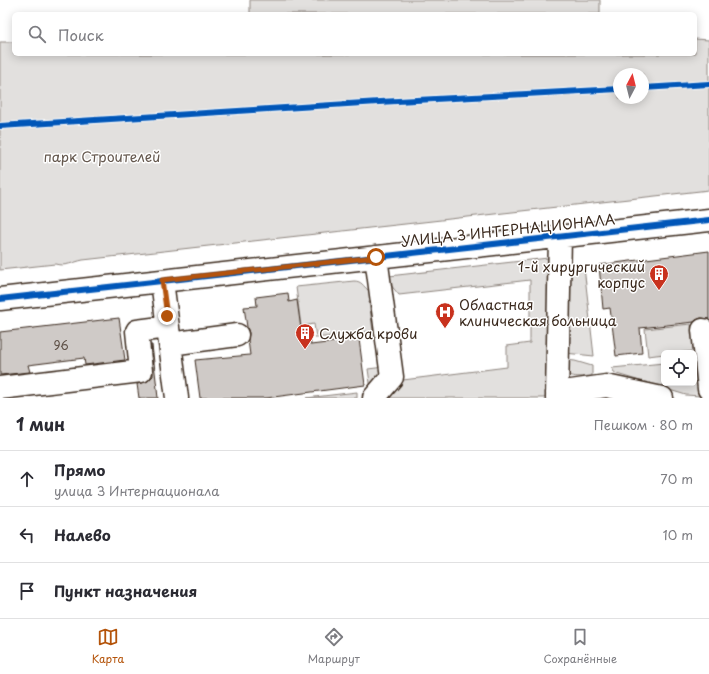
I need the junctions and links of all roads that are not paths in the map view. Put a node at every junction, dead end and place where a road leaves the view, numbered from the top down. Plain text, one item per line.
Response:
1 (709, 220) edge
2 (560, 236) junction
3 (376, 257) junction
4 (162, 280) junction
5 (0, 299) edge
6 (703, 330) dead end
7 (169, 335) junction
8 (237, 335) dead end
9 (709, 383) edge
10 (0, 388) edge
11 (557, 395) edge
12 (177, 398) edge
13 (374, 398) edge
14 (662, 398) edge

1 - 2 street, УЛИЦА 3 ИНТЕРНАЦИОНАЛА
2 - 3 street, УЛИЦА 3 ИНТЕРНАЦИОНАЛА
2 - 11 street
3 - 4 street, УЛИЦА 3 ИНТЕРНАЦИОНАЛА
3 - 13 street
4 - 5 street, УЛИЦА 3 ИНТЕРНАЦИОНАЛА
4 - 7 street
6 - 9 street
7 - 8 street
7 - 10 street
7 - 12 street
11 - 14 street

